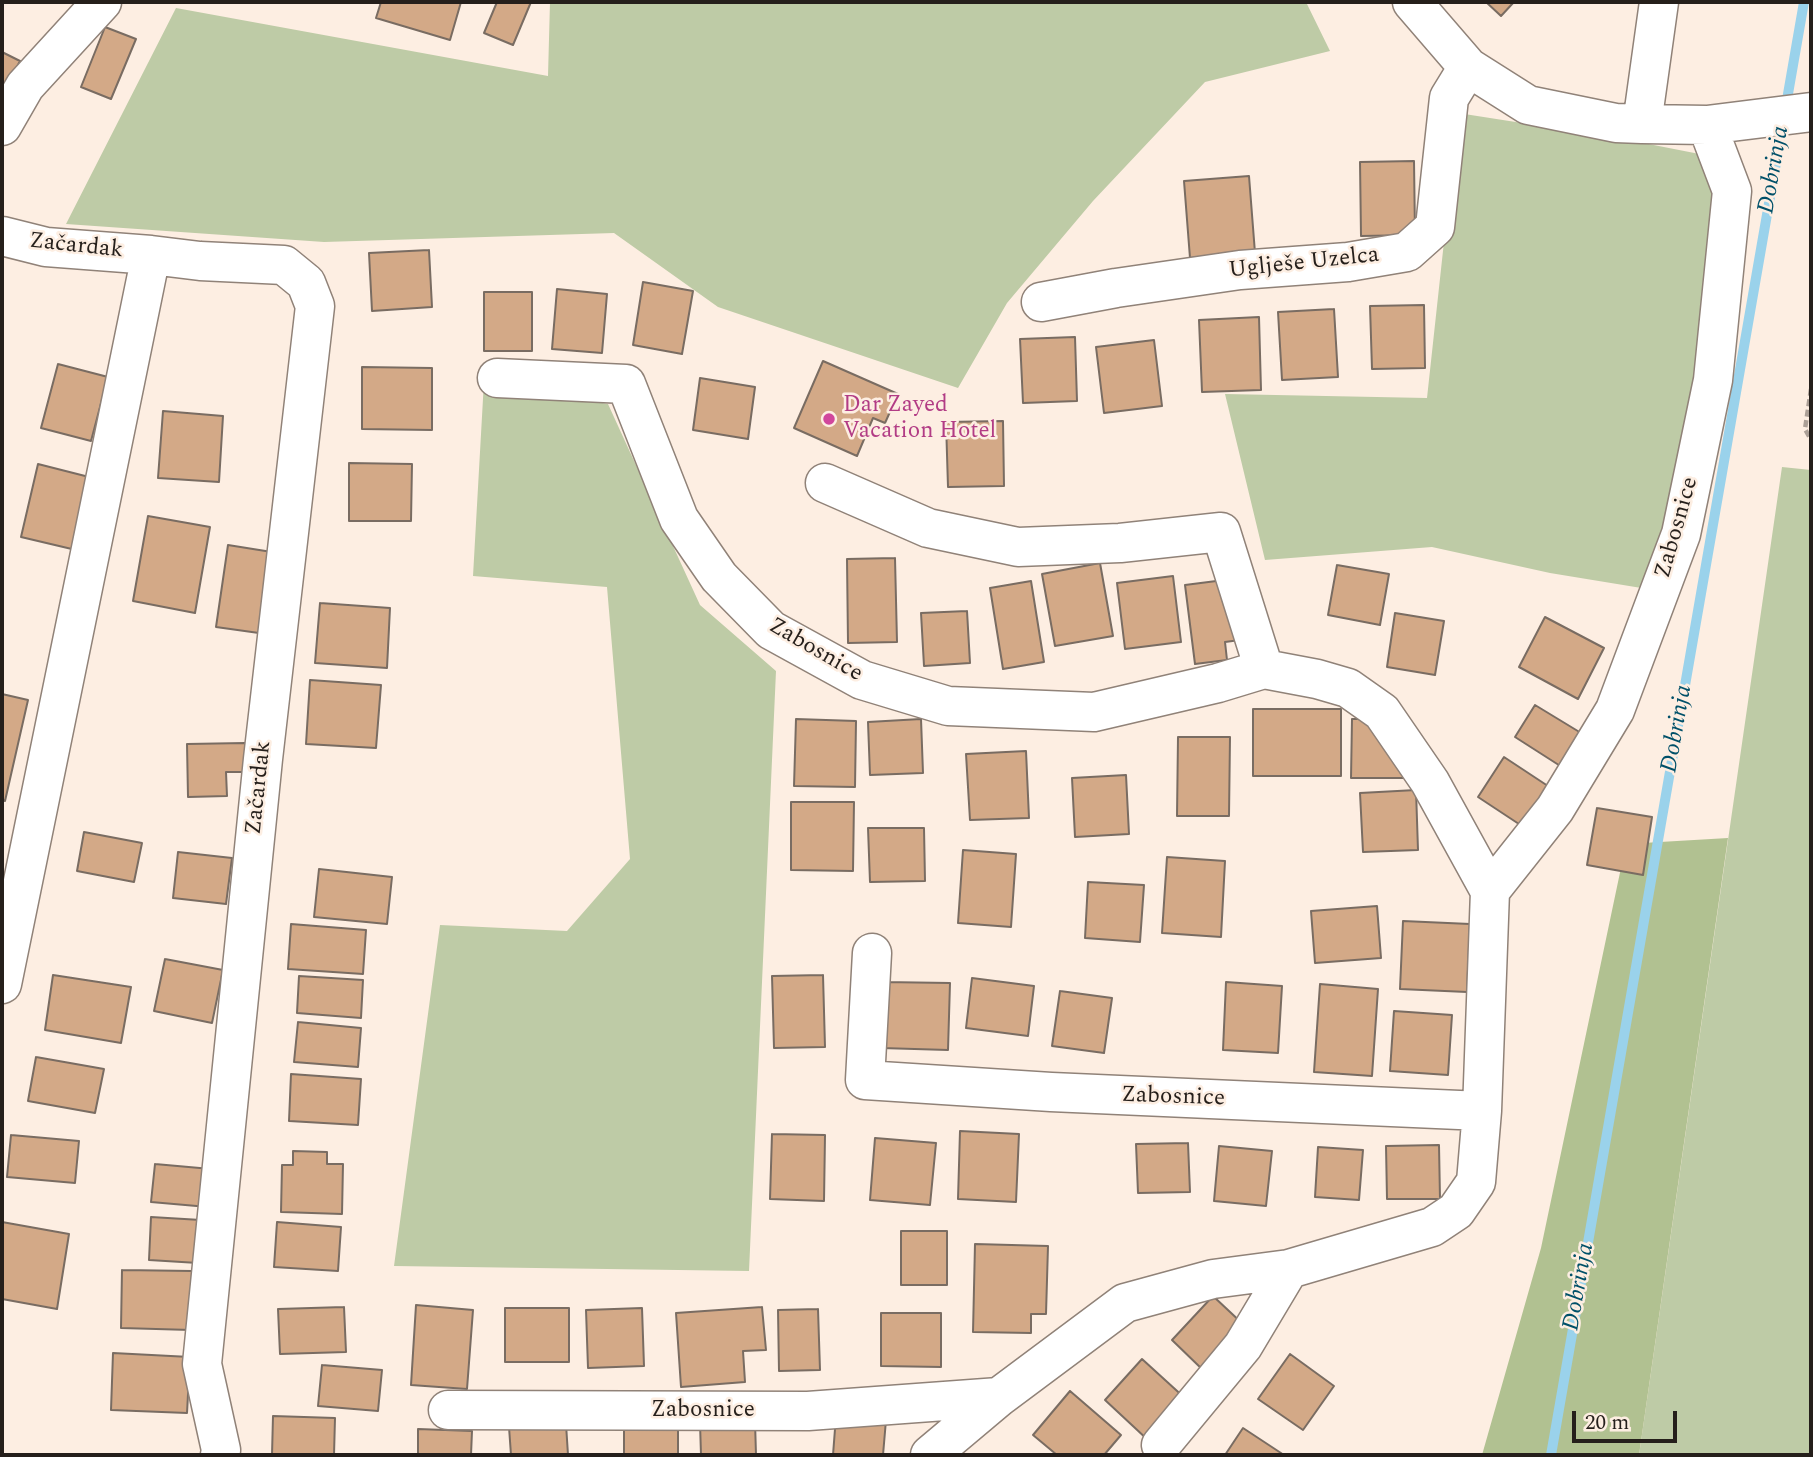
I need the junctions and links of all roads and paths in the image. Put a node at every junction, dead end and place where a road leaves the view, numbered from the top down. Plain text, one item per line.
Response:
1 (102, 2) edge
2 (1412, 2) edge
3 (1659, 2) edge
4 (1468, 67) junction
5 (1811, 112) edge
6 (1642, 124) junction
7 (1707, 125) junction
8 (2, 126) edge
9 (2, 236) edge
10 (151, 255) junction
11 (1041, 302) dead end
12 (497, 378) dead end
13 (1811, 388) edge
14 (1811, 440) edge
15 (825, 483) dead end
16 (1264, 669) junction
17 (1490, 891) junction
18 (872, 953) dead end
19 (2, 984) edge
20 (1482, 1111) junction
21 (1289, 1269) junction
22 (999, 1397) junction
23 (449, 1410) dead end
24 (1161, 1445) dead end
25 (220, 1455) edge
26 (930, 1455) edge

1 - 8 street
2 - 4 street
3 - 6 street
4 - 6 street
4 - 11 street, Uglješe Uzelca
5 - 7 street
6 - 7 street
7 - 17 street, Zabosnice
9 - 10 street, Začardak
10 - 19 street, Začardak
10 - 25 street, Začardak
12 - 16 street, Zabosnice
13 - 14 path
15 - 16 street
16 - 17 street, Zabosnice
17 - 20 street
18 - 20 street, Zabosnice
20 - 21 street
21 - 22 street
21 - 24 street
22 - 23 street, Zabosnice
22 - 26 street

